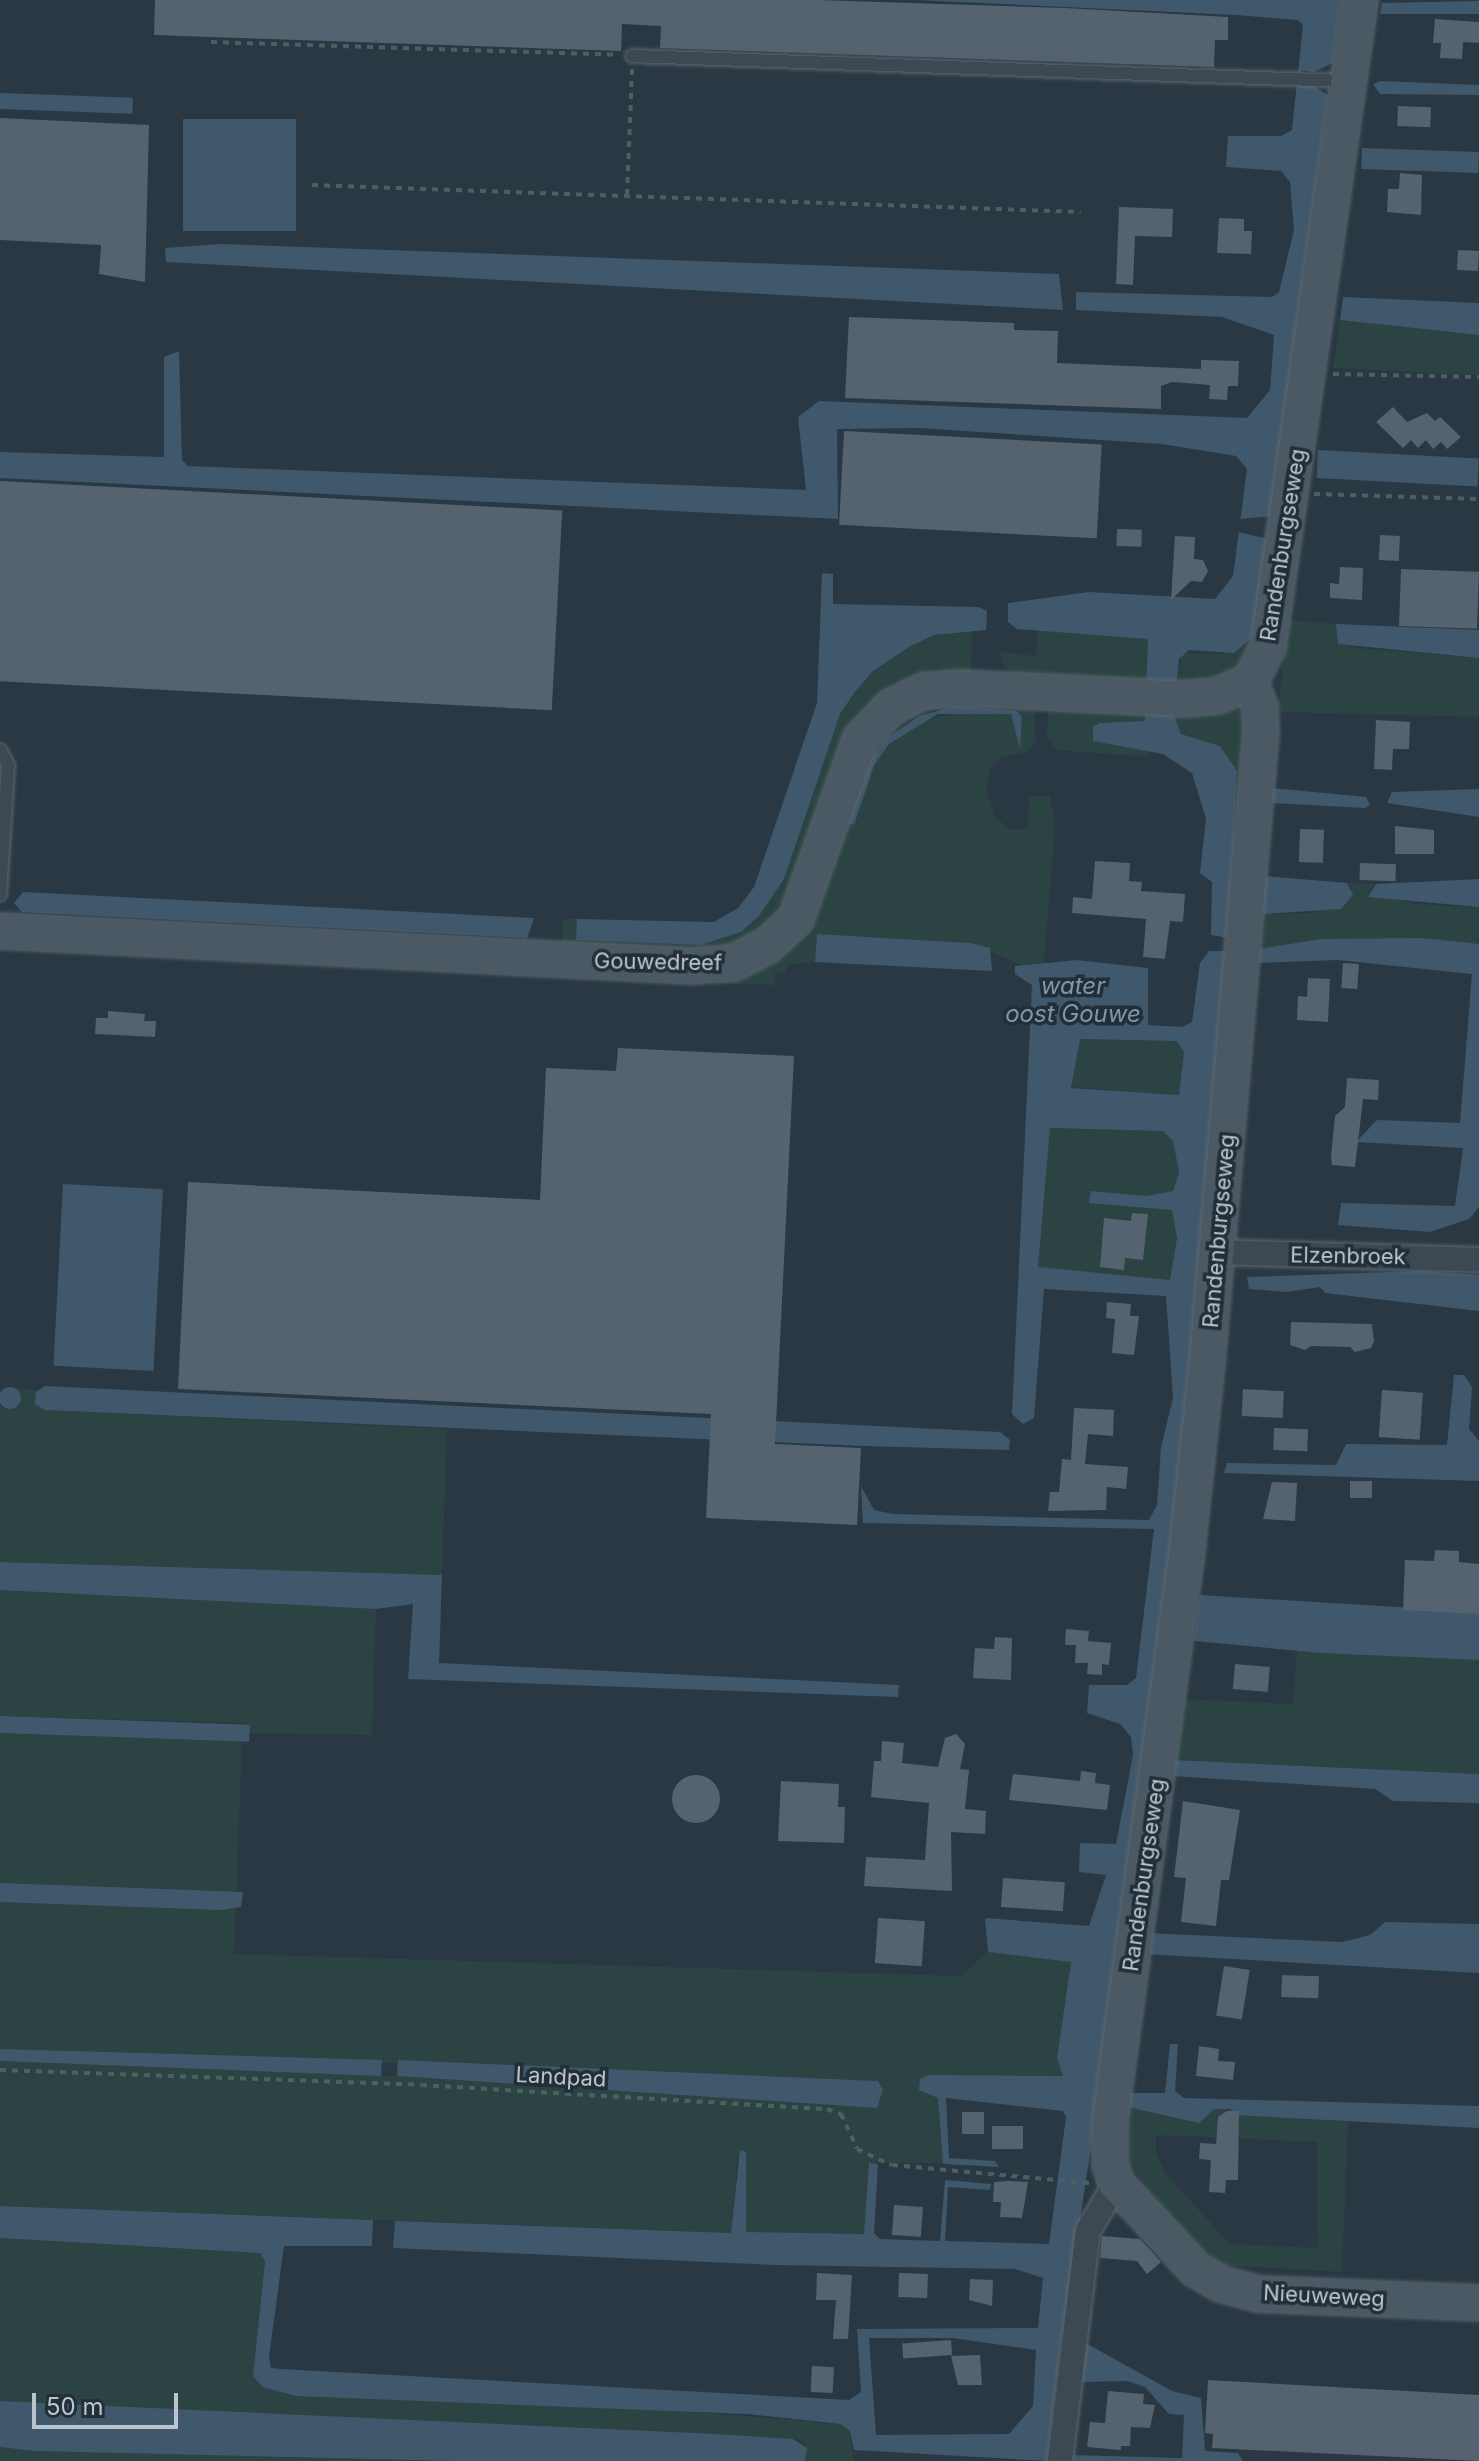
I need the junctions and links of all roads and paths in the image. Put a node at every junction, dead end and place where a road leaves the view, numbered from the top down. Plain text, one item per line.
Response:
1 (1360, 0) edge
2 (211, 42) dead end
3 (632, 56) junction
4 (1348, 81) junction
5 (312, 185) dead end
6 (627, 195) junction
7 (1081, 212) dead end
8 (1311, 374) junction
9 (1479, 377) edge
10 (1292, 493) junction
11 (1479, 499) edge
12 (1250, 682) junction
13 (0, 750) edge
14 (0, 895) edge
15 (0, 931) edge
16 (1217, 1252) junction
17 (1479, 1260) edge
18 (0, 2070) edge
19 (1103, 2183) junction
20 (1479, 2303) edge
21 (1060, 2461) edge

1 - 4 street, Randenburgseweg
2 - 3 path
3 - 4 lane
3 - 6 path
4 - 8 street, Randenburgseweg
5 - 6 path
6 - 7 path
8 - 9 path
8 - 10 street, Randenburgseweg
10 - 11 path
10 - 12 street, Randenburgseweg
12 - 15 street, Gouwedreef
12 - 16 street, Randenburgseweg
13 - 14 lane
16 - 17 street, Elzenbroek
16 - 19 street, Randenburgseweg
18 - 19 path, Landpad
19 - 20 street, Nieuweweg
19 - 21 street

